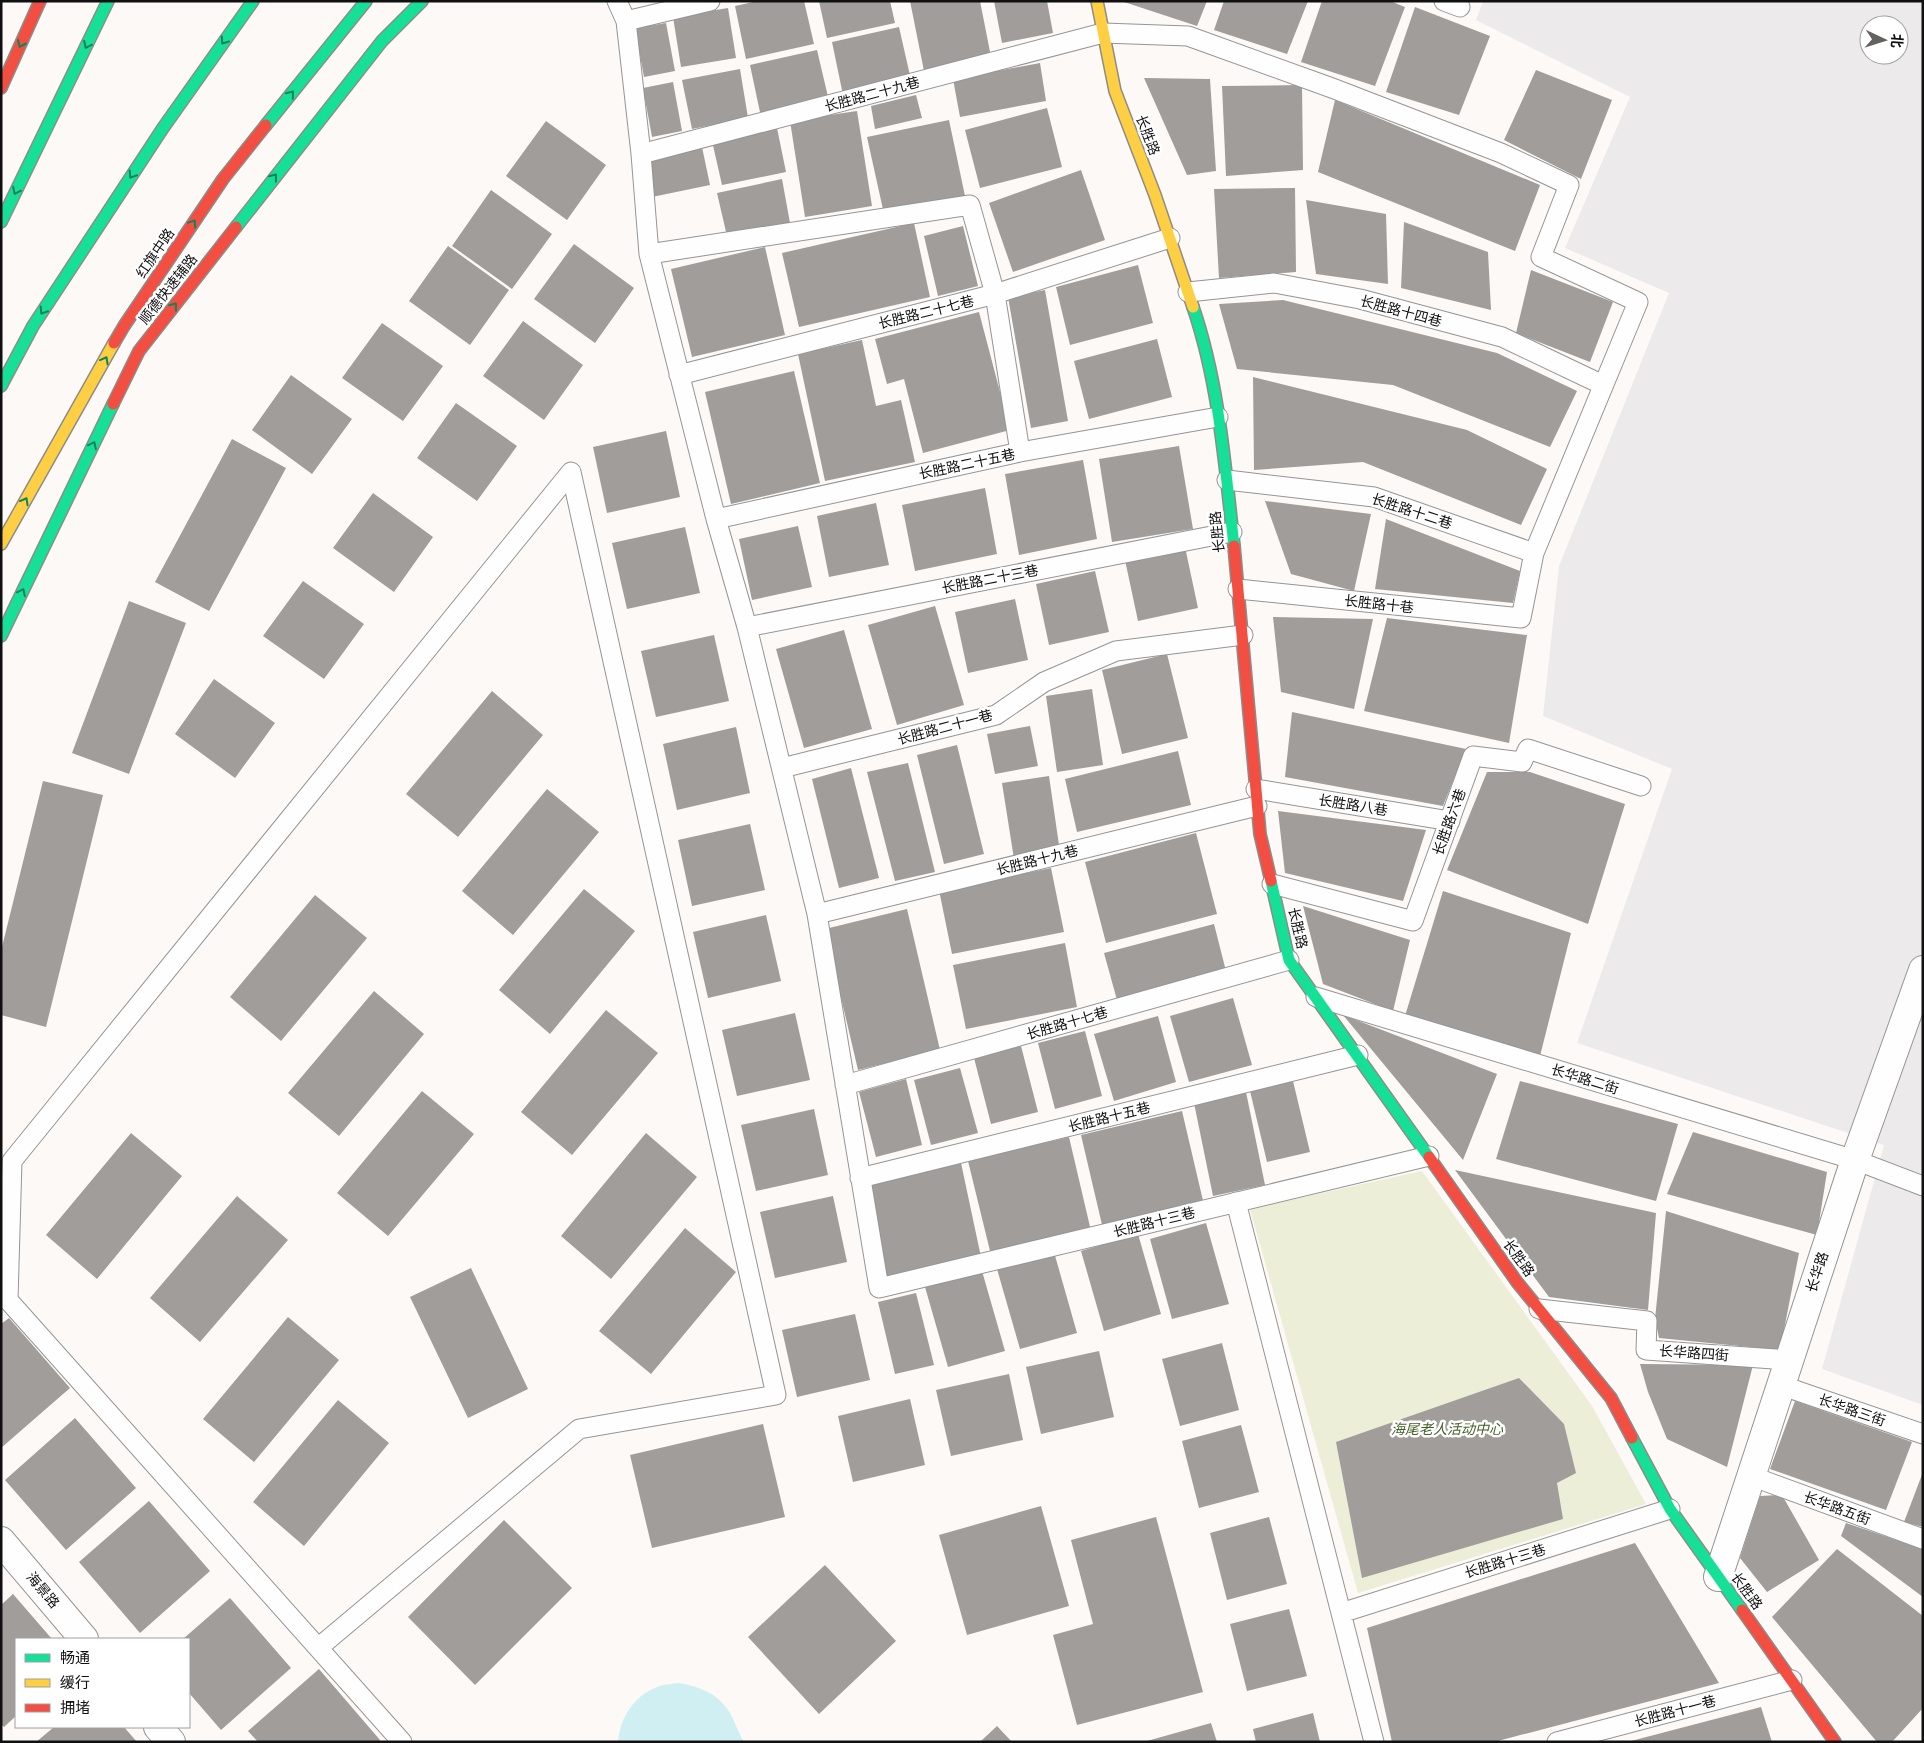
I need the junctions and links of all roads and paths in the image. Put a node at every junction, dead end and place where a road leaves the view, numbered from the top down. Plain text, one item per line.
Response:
1 (40, 1) edge
2 (108, 1) edge
3 (253, 1) edge
4 (366, 1) edge
5 (422, 1) edge
6 (617, 1) edge
7 (710, 1) edge
8 (1097, 1) edge
9 (626, 21) junction
10 (1103, 33) junction
11 (1, 88) edge
12 (641, 154) junction
13 (1, 222) edge
14 (1170, 238) junction
15 (649, 254) junction
16 (1188, 292) junction
17 (995, 294) junction
18 (679, 375) junction
19 (1603, 385) junction
20 (1, 386) edge
21 (1218, 417) junction
22 (1020, 452) junction
23 (1227, 480) junction
24 (716, 520) junction
25 (1232, 532) junction
26 (1, 544) edge
27 (1534, 553) junction
28 (1238, 589) junction
29 (747, 627) junction
30 (1243, 634) junction
31 (1, 636) edge
32 (782, 768) junction
33 (1641, 786) dead end
34 (1257, 798) junction
35 (1450, 821) junction
36 (1272, 884) junction
37 (817, 914) junction
38 (1289, 960) junction
39 (1923, 970) edge
40 (1316, 997) junction
41 (1358, 1055) junction
42 (845, 1086) junction
43 (1429, 1156) junction
44 (1854, 1160) junction
45 (860, 1178) junction
46 (1923, 1186) edge
47 (1236, 1202) junction
48 (1539, 1309) junction
49 (1789, 1360) junction
50 (1780, 1385) junction
51 (1923, 1434) edge
52 (1751, 1476) junction
53 (1670, 1510) junction
54 (1923, 1539) edge
55 (1, 1541) edge
56 (1718, 1577) junction
57 (1341, 1613) junction
58 (83, 1638) edge
59 (318, 1648) junction
60 (1792, 1680) junction
61 (159, 1728) edge
62 (171, 1742) edge
63 (402, 1742) edge
64 (1374, 1742) edge
65 (1557, 1742) edge
66 (1835, 1742) edge

1 -> 11 main road
2 -> 13 main road
3 -> 20 main road
26 -> 4 main road, 红旗中路
31 -> 5 main road, 顺德快速辅路
6 - 9 lane
7 - 9 lane
8 - 10 main road, 长胜路
9 - 12 lane
10 - 12 lane, 长胜路二十九巷
10 - 14 main road, 长胜路
10 - 19 lane, 长胜路二十九巷
12 - 15 lane
14 - 16 main road, 长胜路
14 - 17 lane, 长胜路二十七巷
15 - 17 lane
15 - 18 lane
16 - 19 lane, 长胜路十四巷
16 - 21 main road, 长胜路
17 - 18 lane, 长胜路二十七巷
17 - 22 lane
18 - 24 lane
19 - 27 lane
21 - 22 lane, 长胜路二十五巷
21 - 23 main road, 长胜路
22 - 24 lane, 长胜路二十五巷
23 - 25 main road, 长胜路
23 - 27 lane, 长胜路十二巷
24 - 29 lane
25 - 28 main road, 长胜路
25 - 29 lane, 长胜路二十三巷
27 - 28 lane, 长胜路十巷
28 - 30 main road, 长胜路
29 - 32 lane
30 - 32 lane, 长胜路二十一巷
30 - 34 main road, 长胜路
32 - 37 lane
33 - 35 lane, 长胜路六巷
34 - 35 lane, 长胜路八巷
34 - 36 main road, 长胜路
34 - 37 lane, 长胜路十九巷
35 - 36 lane, 长胜路六巷
36 - 38 main road, 长胜路
37 - 42 lane
38 - 40 main road, 长胜路
38 - 42 lane, 长胜路十七巷
39 - 44 street, 长华路
40 - 41 main road, 长胜路
40 - 44 lane, 长华路二街
41 - 43 main road, 长胜路
41 - 45 lane, 长胜路十五巷
42 - 45 lane
43 - 47 lane, 长胜路十三巷
43 - 48 main road, 长胜路
44 - 46 lane, 长华路二街
44 - 49 street, 长华路
45 - 47 lane, 长胜路十三巷
47 - 57 lane
48 - 49 lane, 长华路四街
48 - 53 main road, 长胜路
49 - 50 street, 长华路
50 - 51 lane, 长华路三街
50 - 52 street, 长华路
52 - 54 lane, 长华路五街
52 - 56 street, 长华路
53 - 56 main road, 长胜路
53 - 57 lane, 长胜路十三巷
55 - 58 street, 海景路
56 - 60 main road, 长胜路
57 - 64 lane
59 - 59 lane
59 - 63 lane
60 - 65 lane, 长胜路十一巷
60 - 66 main road, 长胜路
61 - 62 street

